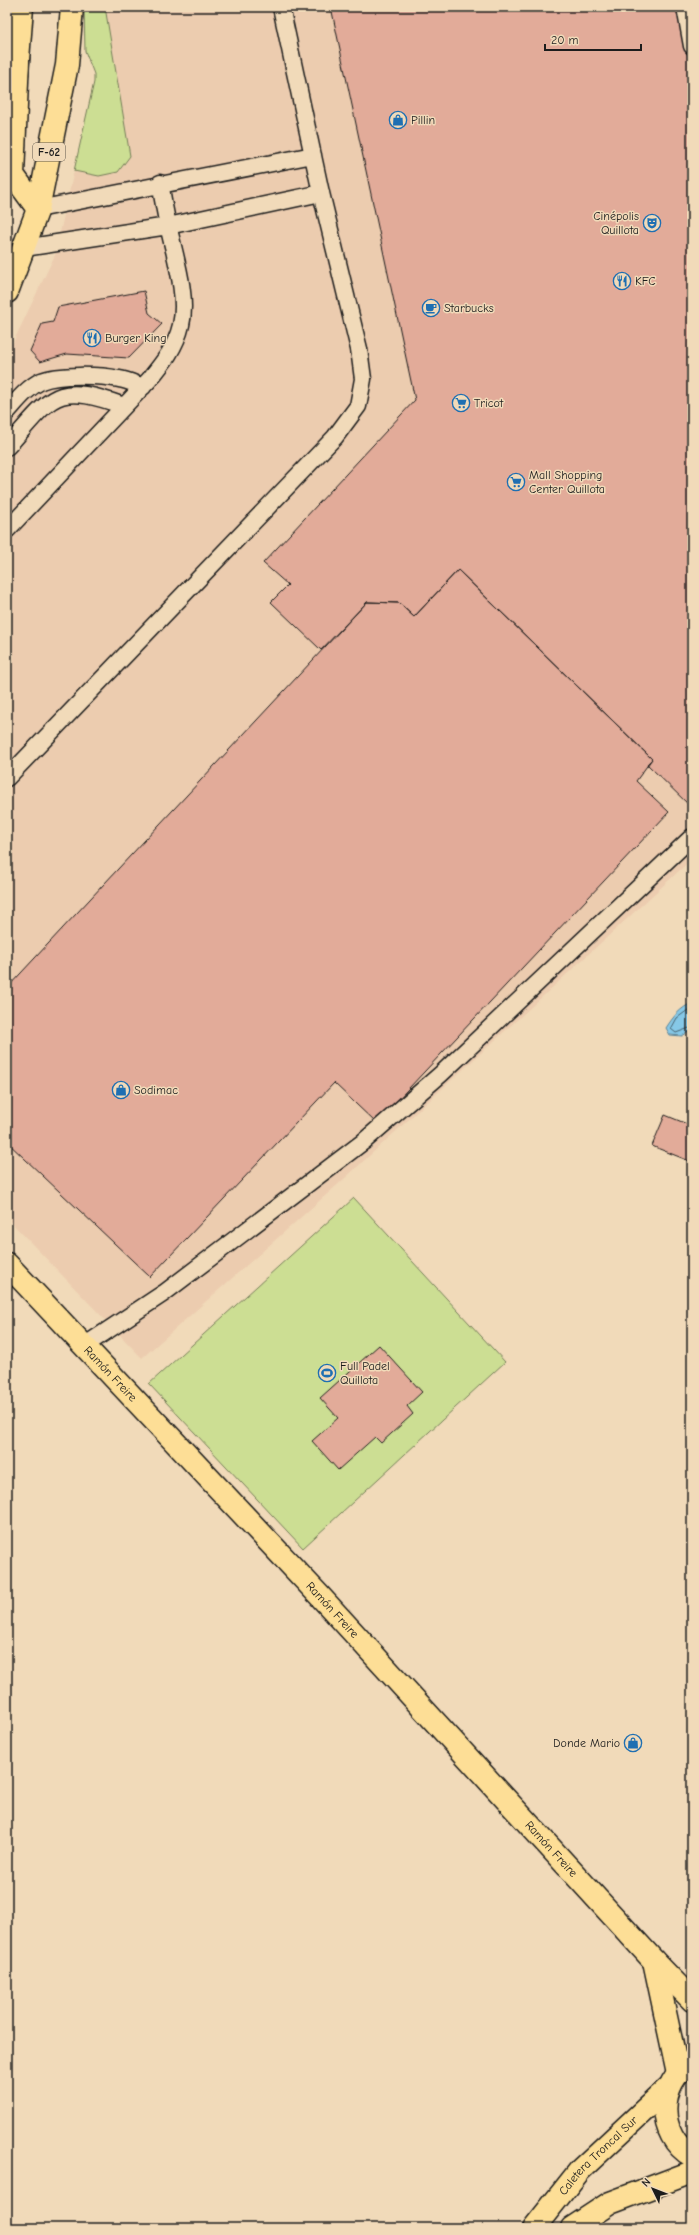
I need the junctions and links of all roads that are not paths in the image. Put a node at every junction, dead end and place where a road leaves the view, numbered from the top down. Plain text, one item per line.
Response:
1 (22, 7) edge
2 (72, 7) edge
3 (281, 7) edge
4 (685, 7) edge
5 (692, 46) edge
6 (18, 58) junction
7 (7, 137) edge
8 (313, 155) junction
9 (160, 184) junction
10 (321, 192) junction
11 (38, 208) junction
12 (168, 226) junction
13 (24, 248) junction
14 (7, 292) edge
15 (143, 387) junction
16 (124, 406) junction
17 (7, 412) edge
18 (7, 447) edge
19 (7, 530) edge
20 (7, 778) edge
21 (692, 836) edge
22 (7, 1264) edge
23 (84, 1346) junction
24 (654, 1961) junction
25 (692, 2000) edge
26 (679, 2074) edge
27 (692, 2156) edge
28 (692, 2172) edge
29 (534, 2228) edge
30 (572, 2228) edge

1 - 6 main road
2 - 11 main road, F-62
3 - 8 lane
4 - 5 lane
6 - 7 main road
6 - 11 main road
8 - 9 lane
8 - 10 lane
9 - 11 lane
9 - 12 lane
10 - 12 lane
10 - 20 lane
11 - 13 main road, F-62
12 - 13 lane
12 - 15 lane
13 - 14 main road, F-62
15 - 16 lane
15 - 17 lane
16 - 18 lane
16 - 19 lane
21 - 23 lane
22 - 23 main road, Ramón Freire
23 - 24 main road, Ramón Freire
24 - 25 main road, Ramón Freire
24 - 26 main road
26 - 27 main road
26 - 29 main road, Caletera Troncal Sur
28 - 30 main road

